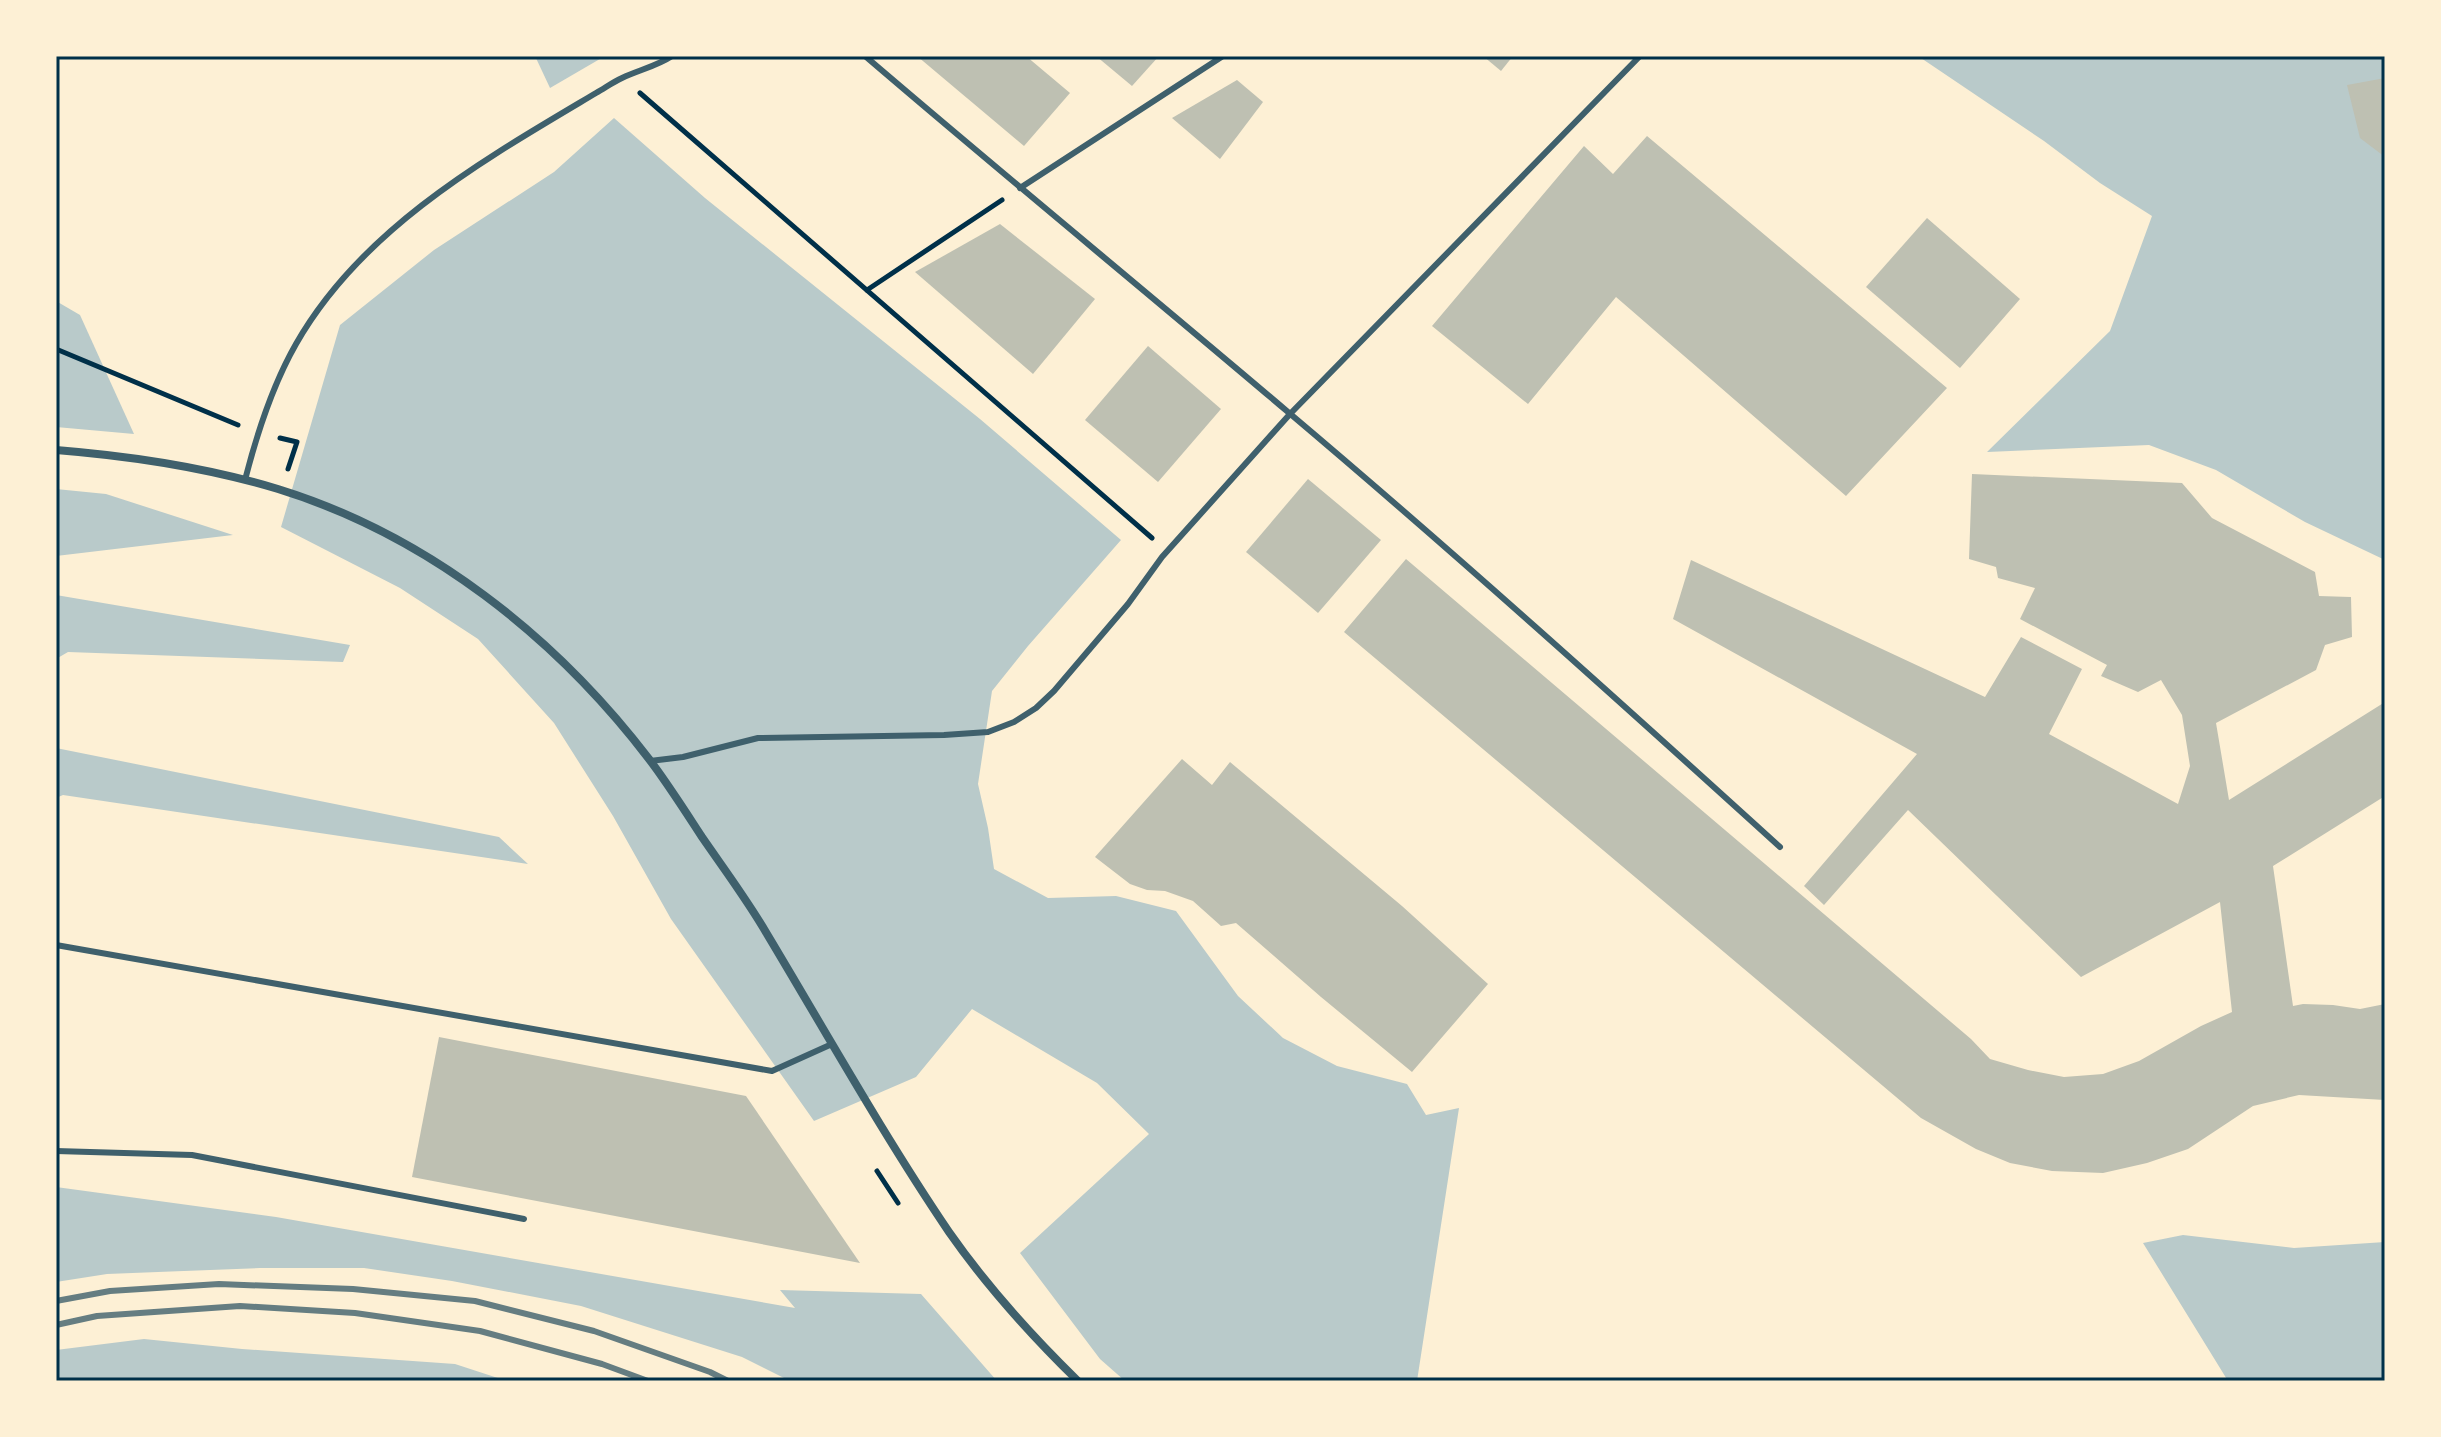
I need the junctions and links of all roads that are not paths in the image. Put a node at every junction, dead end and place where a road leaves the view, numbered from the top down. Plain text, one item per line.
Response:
1 (672, 56) edge
2 (865, 56) edge
3 (1223, 56) edge
4 (1640, 56) edge
5 (1020, 188) junction
6 (1290, 414) junction
7 (56, 450) edge
8 (245, 480) junction
9 (650, 761) junction
10 (1780, 847) dead end
11 (56, 945) edge
12 (832, 1044) junction
13 (56, 1151) edge
14 (524, 1219) dead end
15 (1078, 1381) edge

1 - 8 lane
2 - 5 lane
3 - 5 lane
4 - 6 lane
5 - 6 lane
6 - 9 lane
6 - 10 lane
7 - 8 street
8 - 9 street
9 - 12 street
11 - 12 lane
12 - 15 street
13 - 14 lane

